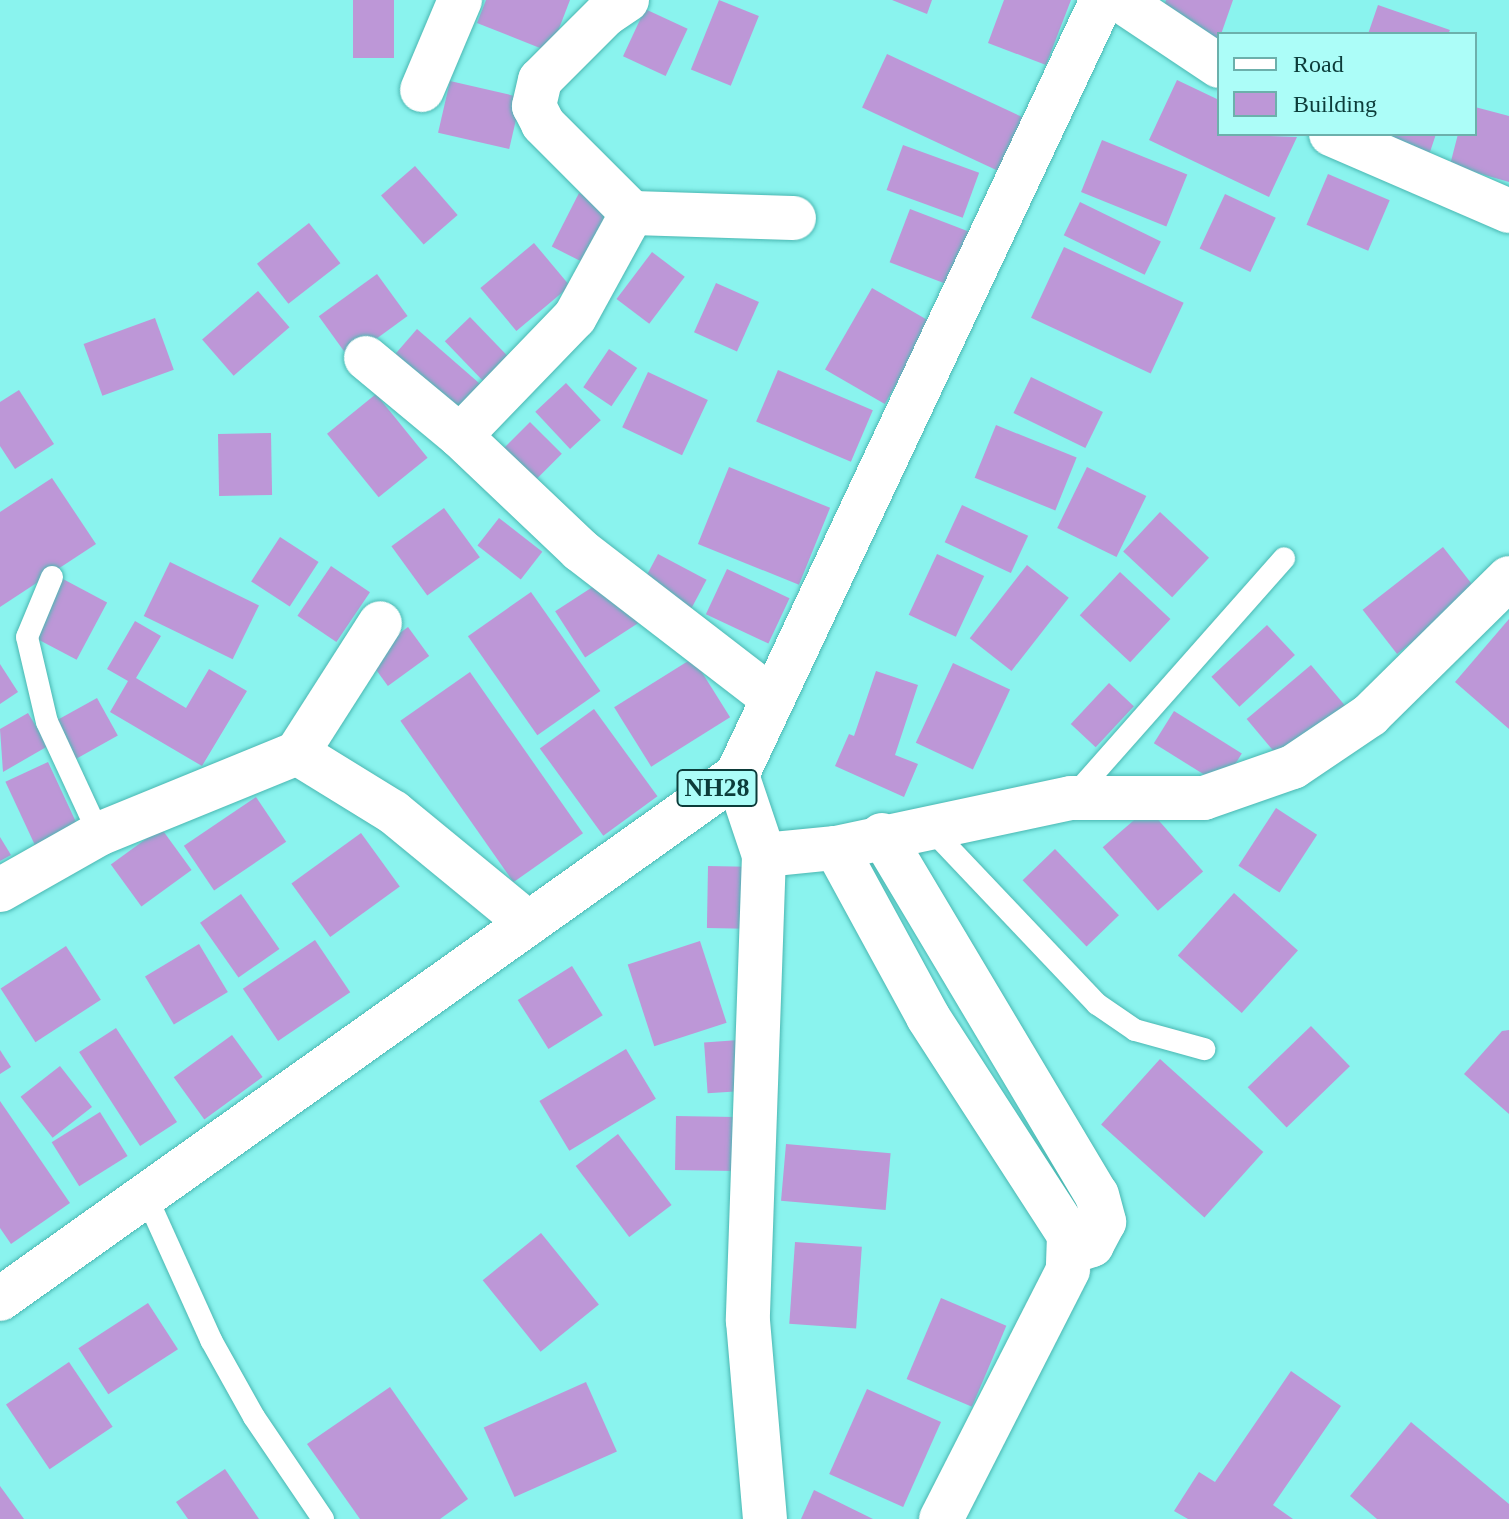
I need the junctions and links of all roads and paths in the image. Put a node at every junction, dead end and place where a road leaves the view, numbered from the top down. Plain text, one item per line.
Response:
1 (460, 0) edge
2 (627, 0) edge
3 (1102, 0) edge
4 (1120, 0) edge
5 (1217, 65) edge
6 (422, 90) dead end
7 (1336, 136) edge
8 (1509, 211) edge
9 (632, 213) junction
10 (794, 218) dead end
11 (366, 358) dead end
12 (460, 436) junction
13 (1284, 558) dead end
14 (52, 577) dead end
15 (1509, 578) edge
16 (380, 623) dead end
17 (772, 698) junction
18 (297, 753) junction
19 (737, 775) junction
20 (1071, 798) junction
21 (929, 827) junction
22 (99, 834) junction
23 (882, 835) junction
24 (836, 848) junction
25 (764, 855) junction
26 (0, 890) edge
27 (528, 923) junction
28 (1204, 1049) dead end
29 (147, 1198) junction
30 (1071, 1252) junction
31 (0, 1299) edge
32 (943, 1518) edge
33 (323, 1519) edge
34 (765, 1519) edge

1 - 6 main road
2 - 9 main road
3 - 17 main road, NH28
4 - 5 main road
7 - 8 main road
9 - 10 main road
9 - 12 main road
11 - 12 main road
12 - 17 main road
13 - 20 lane
14 - 22 lane
15 - 20 main road
16 - 18 main road
17 - 19 main road, NH28
18 - 22 main road
18 - 27 main road
19 - 25 main road
19 - 27 main road, NH28
20 - 21 main road
21 - 23 main road
21 - 28 lane
22 - 26 main road
23 - 24 main road
23 - 30 main road
24 - 25 main road
24 - 30 main road
25 - 34 main road
27 - 29 main road, NH28
29 - 31 main road, NH28
29 - 33 lane
30 - 32 main road

